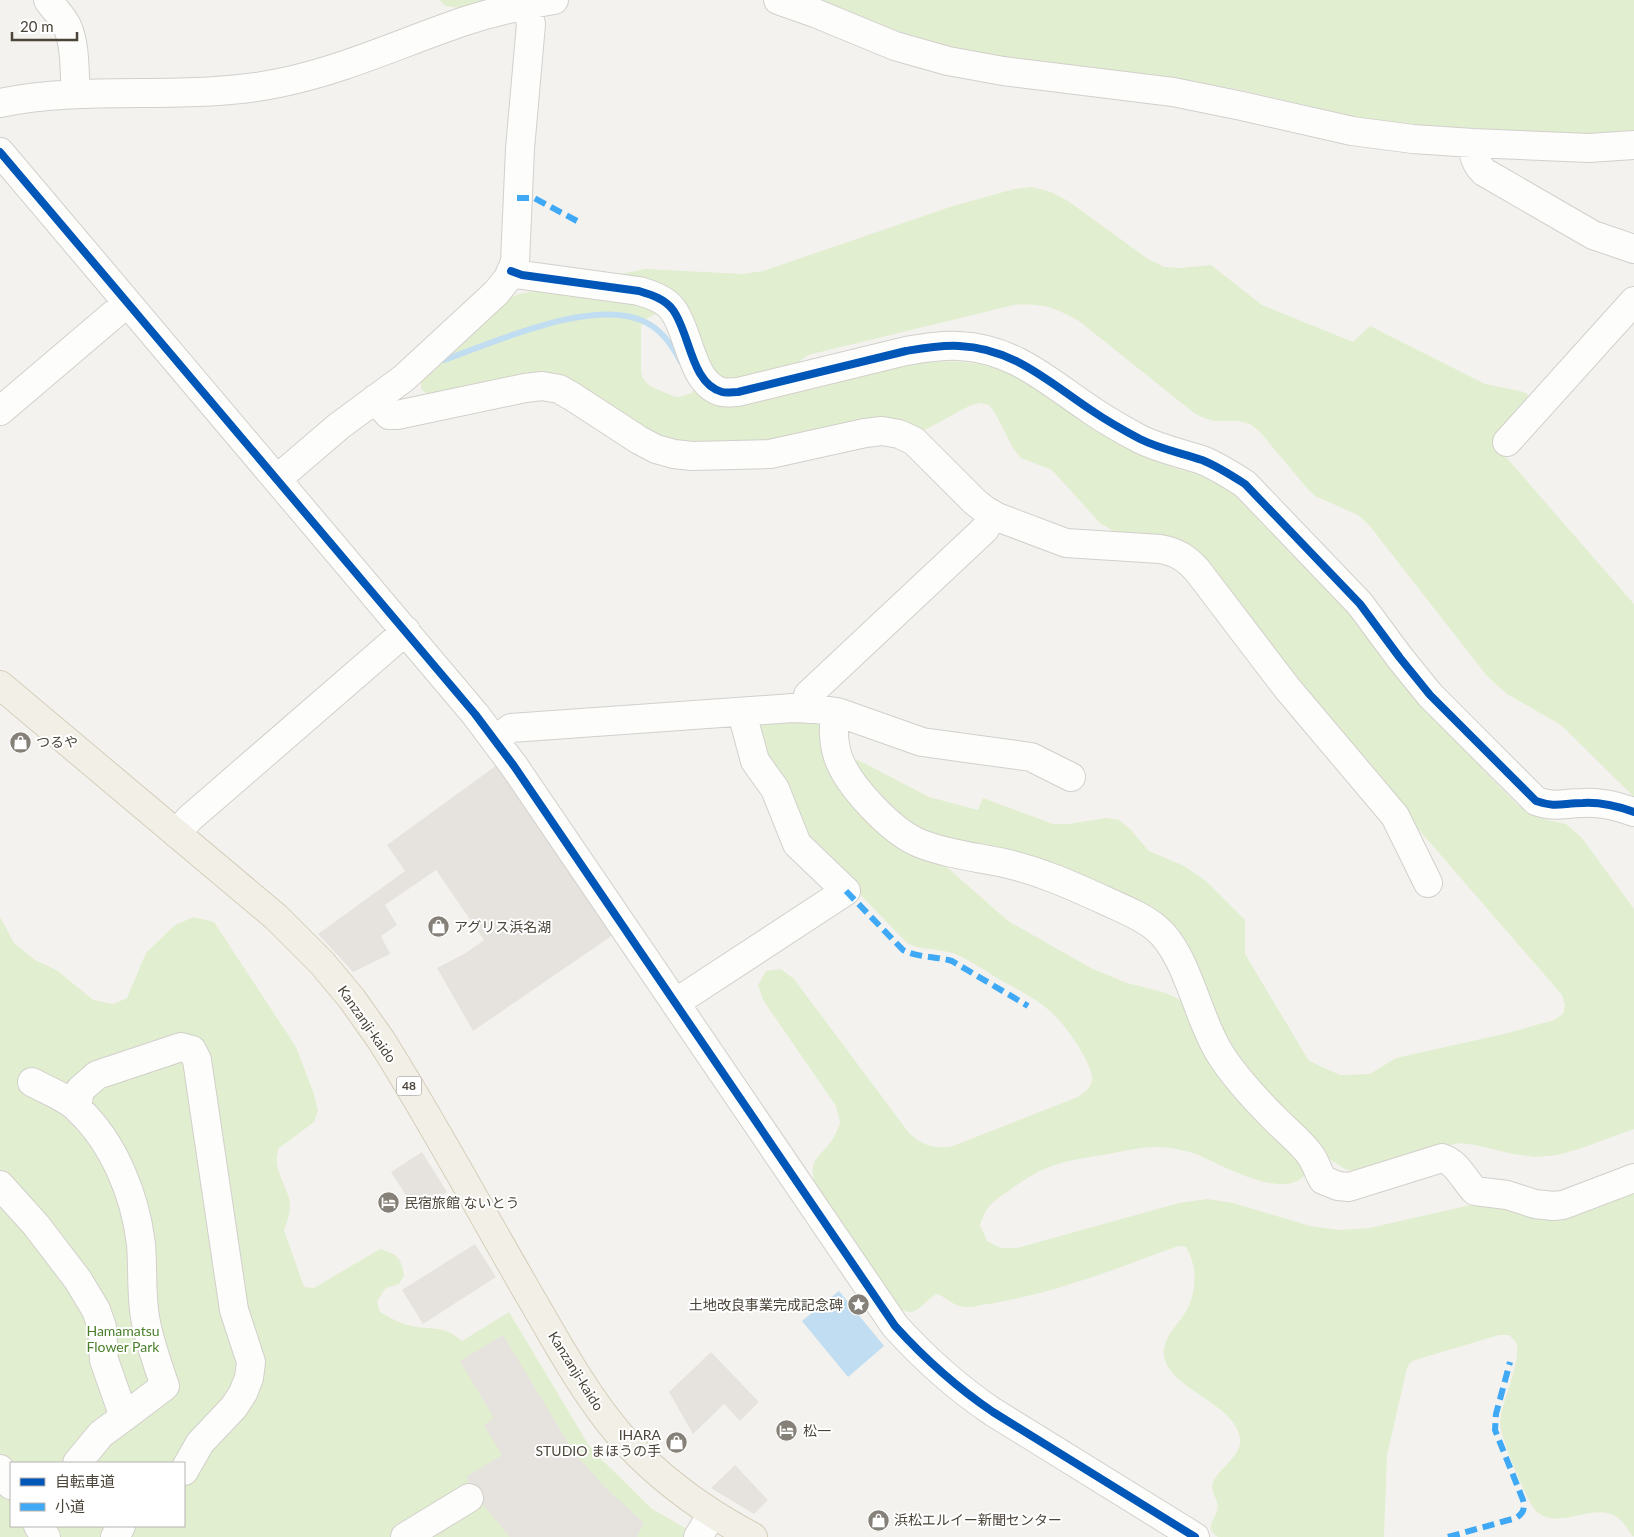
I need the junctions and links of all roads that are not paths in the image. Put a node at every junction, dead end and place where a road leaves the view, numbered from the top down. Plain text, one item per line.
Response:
1 (48, 0) edge
2 (554, 0) edge
3 (778, 0) edge
4 (526, 5) junction
5 (76, 94) junction
6 (0, 103) edge
7 (1473, 143) junction
8 (1634, 145) edge
9 (0, 152) edge
10 (1634, 249) edge
11 (511, 271) junction
12 (1634, 301) edge
13 (128, 303) junction
14 (375, 399) junction
15 (0, 411) edge
16 (1507, 442) dead end
17 (277, 479) junction
18 (992, 514) junction
19 (406, 631) junction
20 (0, 685) edge
21 (821, 710) junction
22 (744, 712) junction
23 (495, 740) junction
24 (1071, 777) dead end
25 (1634, 812) edge
26 (177, 834) junction
27 (1428, 883) dead end
28 (675, 1003) junction
29 (32, 1082) dead end
30 (77, 1107) junction
31 (1634, 1178) edge
32 (0, 1185) edge
33 (124, 1417) junction
34 (78, 1462) edge
35 (0, 1469) edge
36 (185, 1469) edge
37 (10, 1484) edge
38 (469, 1498) dead end
39 (712, 1514) junction
40 (405, 1537) edge
41 (698, 1537) edge
42 (753, 1537) edge
43 (1195, 1537) edge

1 - 5 street
2 - 4 street
3 - 7 street
4 - 5 street
4 - 11 street
5 - 6 street
7 - 8 street
7 - 10 street
9 - 13 street
11 - 14 street
11 - 25 street
12 - 16 street
13 - 15 street
13 - 17 street
14 - 17 street
14 - 18 street
17 - 19 street
18 - 21 street
18 - 27 street
19 - 23 street
19 - 26 street
20 - 26 main road, Kanzanji-kaido / 48
21 - 22 street
21 - 24 street
21 - 31 street
22 - 23 street
22 - 28 street
23 - 28 street
26 - 39 main road, Kanzanji-kaido / 48
28 - 43 street
29 - 30 street
30 - 33 street
30 - 36 street
32 - 33 street
33 - 34 street
35 - 37 street
38 - 40 street
39 - 41 street
39 - 42 main road, Kanzanji-kaido / 48

